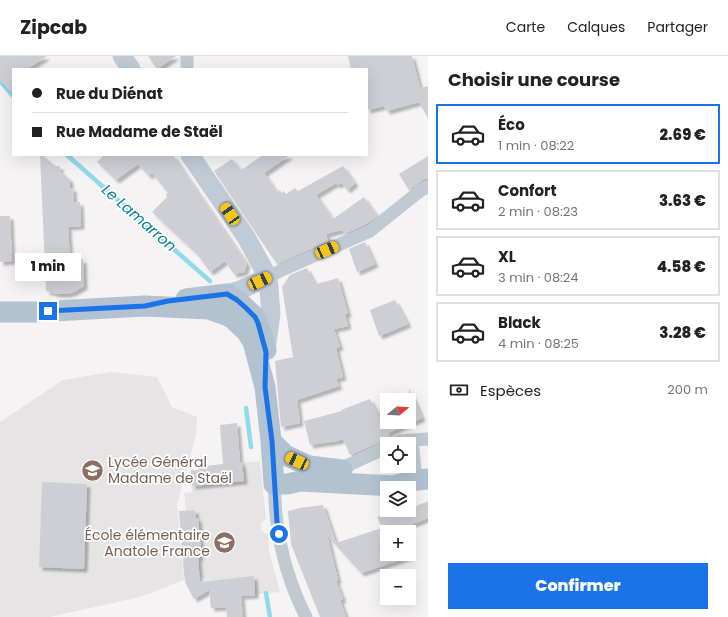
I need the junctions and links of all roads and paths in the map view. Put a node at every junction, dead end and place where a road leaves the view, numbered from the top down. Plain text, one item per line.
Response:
1 (122, 56) edge
2 (187, 56) edge
3 (130, 68) edge
4 (187, 68) edge
5 (191, 156) edge
6 (428, 186) edge
7 (268, 277) junction
8 (227, 294) junction
9 (145, 306) junction
10 (0, 312) edge
11 (251, 325) junction
12 (266, 352) junction
13 (265, 387) junction
14 (428, 439) edge
15 (416, 440) edge
16 (272, 441) junction
17 (380, 450) edge
18 (416, 467) edge
19 (338, 470) junction
20 (418, 480) edge
21 (274, 484) junction
22 (306, 617) edge

1 - 3 main road
2 - 4 street
5 - 7 main road
6 - 7 street
7 - 8 main road
7 - 12 main road
8 - 9 main road
8 - 11 main road
9 - 10 main road
9 - 11 main road
11 - 12 main road
11 - 13 main road
12 - 13 main road
13 - 16 main road
14 - 15 street
16 - 19 main road
16 - 21 main road
17 - 19 street
18 - 20 street
19 - 20 main road
20 - 21 main road
21 - 22 street

